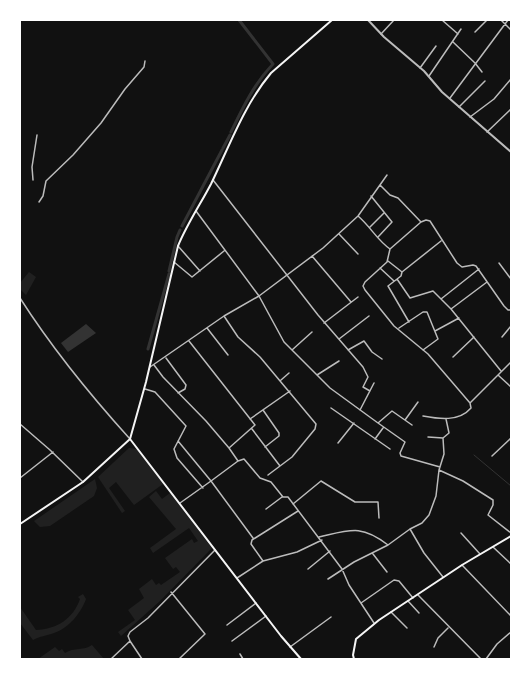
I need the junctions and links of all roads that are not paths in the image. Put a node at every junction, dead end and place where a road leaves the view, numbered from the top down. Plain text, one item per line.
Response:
1 (332, 20) edge
2 (368, 20) edge
3 (394, 20) edge
4 (442, 20) edge
5 (487, 20) edge
6 (501, 20) edge
7 (508, 20) edge
8 (506, 24) junction
9 (461, 29) dead end
10 (511, 30) edge
11 (474, 32) dead end
12 (381, 34) junction
13 (458, 34) junction
14 (452, 42) junction
15 (436, 46) dead end
16 (145, 62) dead end
17 (475, 63) junction
18 (420, 68) junction
19 (482, 72) dead end
20 (429, 76) junction
21 (511, 79) edge
22 (485, 81) dead end
23 (450, 98) junction
24 (459, 107) junction
25 (511, 109) edge
26 (470, 117) junction
27 (487, 132) junction
28 (37, 135) dead end
29 (511, 152) edge
30 (387, 175) dead end
31 (213, 179) junction
32 (33, 180) dead end
33 (380, 185) junction
34 (372, 196) junction
35 (39, 202) dead end
36 (196, 211) junction
37 (384, 213) junction
38 (358, 216) junction
39 (421, 222) junction
40 (370, 226) junction
41 (339, 234) junction
42 (378, 237) junction
43 (441, 241) junction
44 (178, 246) junction
45 (390, 249) junction
46 (224, 251) junction
47 (358, 254) dead end
48 (312, 256) junction
49 (388, 260) junction
50 (174, 262) junction
51 (499, 263) dead end
52 (380, 268) junction
53 (479, 269) junction
54 (200, 271) junction
55 (402, 272) junction
56 (286, 274) junction
57 (397, 279) junction
58 (511, 279) edge
59 (394, 281) junction
60 (486, 282) junction
61 (258, 296) junction
62 (358, 297) dead end
63 (20, 298) edge
64 (441, 299) junction
65 (351, 302) junction
66 (451, 308) junction
67 (511, 310) edge
68 (224, 316) junction
69 (369, 316) dead end
70 (460, 318) junction
71 (408, 322) junction
72 (324, 323) junction
73 (511, 326) edge
74 (207, 328) junction
75 (398, 328) junction
76 (435, 331) junction
77 (312, 332) dead end
78 (474, 337) junction
79 (502, 337) dead end
80 (338, 339) junction
81 (189, 341) junction
82 (292, 350) junction
83 (348, 350) junction
84 (423, 350) junction
85 (228, 355) dead end
86 (166, 357) junction
87 (453, 357) dead end
88 (382, 359) dead end
89 (339, 361) dead end
90 (511, 362) edge
91 (154, 365) junction
92 (149, 368) junction
93 (501, 372) junction
94 (288, 373) dead end
95 (317, 375) junction
96 (498, 375) junction
97 (281, 380) junction
98 (374, 383) dead end
99 (511, 387) edge
100 (144, 389) junction
101 (290, 391) junction
102 (370, 391) junction
103 (178, 393) junction
104 (418, 402) dead end
105 (470, 403) junction
106 (331, 408) dead end
107 (263, 410) junction
108 (360, 410) junction
109 (423, 416) dead end
110 (446, 418) junction
111 (250, 419) junction
112 (405, 420) junction
113 (354, 423) junction
114 (378, 423) junction
115 (20, 424) edge
116 (412, 425) dead end
117 (383, 428) junction
118 (252, 429) junction
119 (428, 437) dead end
120 (443, 438) junction
121 (511, 438) edge
122 (130, 439) junction
123 (375, 439) junction
124 (178, 442) junction
125 (338, 443) dead end
126 (266, 447) junction
127 (229, 448) junction
128 (390, 449) dead end
129 (53, 452) junction
130 (492, 456) dead end
131 (238, 461) junction
132 (280, 466) junction
133 (440, 467) junction
134 (439, 470) junction
135 (268, 475) dead end
136 (20, 478) edge
137 (211, 481) junction
138 (83, 482) junction
139 (203, 488) junction
140 (283, 497) junction
141 (180, 503) junction
142 (293, 504) junction
143 (266, 509) dead end
144 (298, 511) junction
145 (379, 518) dead end
146 (20, 524) edge
147 (410, 529) junction
148 (461, 533) dead end
149 (511, 533) edge
150 (511, 536) edge
151 (319, 537) junction
152 (253, 538) junction
153 (322, 540) junction
154 (388, 546) junction
155 (493, 547) junction
156 (215, 550) junction
157 (330, 551) junction
158 (373, 554) junction
159 (480, 554) junction
160 (263, 561) junction
161 (511, 564) edge
162 (462, 565) junction
163 (308, 568) dead end
164 (342, 569) junction
165 (387, 572) dead end
166 (443, 577) junction
167 (237, 578) junction
168 (328, 580) dead end
169 (171, 592) junction
170 (418, 595) junction
171 (413, 598) junction
172 (408, 601) junction
173 (256, 603) junction
174 (361, 603) junction
175 (392, 612) junction
176 (419, 613) dead end
177 (266, 616) junction
178 (511, 616) edge
179 (331, 617) dead end
180 (227, 624) dead end
181 (374, 624) junction
182 (448, 627) junction
183 (407, 628) dead end
184 (511, 632) edge
185 (130, 641) junction
186 (232, 642) dead end
187 (290, 647) junction
188 (434, 647) dead end
189 (240, 654) dead end
190 (111, 659) edge
191 (142, 659) edge
192 (179, 659) edge
193 (243, 659) edge
194 (301, 659) edge
195 (354, 659) edge
196 (481, 659) edge
197 (486, 659) edge

1 - 31 main road
2 - 12 street
3 - 12 street
4 - 13 street
5 - 11 street
6 - 8 street
7 - 8 street
8 - 10 street
8 - 17 street
9 - 13 street
12 - 18 street
13 - 14 street
14 - 17 street
14 - 20 street
15 - 18 street
16 - 35 street
17 - 19 street
17 - 23 street
18 - 20 street
20 - 23 street
21 - 26 street
22 - 24 street
23 - 24 street
24 - 26 street
25 - 27 street
26 - 27 street
27 - 29 street
28 - 32 street
30 - 33 street
31 - 36 main road
31 - 56 street
33 - 34 street
33 - 39 street
34 - 37 street
34 - 38 street
36 - 44 main road
36 - 46 street
37 - 40 street
37 - 42 street
38 - 40 street
38 - 41 street
39 - 43 street
39 - 45 street
40 - 42 street
41 - 47 street
41 - 48 street
42 - 45 street
43 - 53 street
43 - 55 street
44 - 50 main road
44 - 54 street
45 - 49 street
46 - 54 street
46 - 61 street
48 - 56 street
48 - 65 street
49 - 52 street
49 - 55 street
50 - 54 street
50 - 92 main road
51 - 58 street
52 - 59 street
52 - 75 street
53 - 60 street
53 - 64 street
55 - 57 street
56 - 61 street
56 - 72 street
57 - 59 street
57 - 64 street
59 - 71 street
60 - 66 street
60 - 67 street
61 - 68 street
61 - 82 street
62 - 65 street
63 - 122 street
64 - 66 street
65 - 72 street
66 - 70 street
68 - 74 street
68 - 97 street
69 - 80 street
70 - 76 street
70 - 78 street
71 - 75 street
71 - 76 street
72 - 80 street
73 - 79 street
74 - 81 street
74 - 85 street
75 - 84 street
76 - 84 street
77 - 82 street
78 - 87 street
78 - 93 street
80 - 83 street
81 - 86 street
81 - 111 street
82 - 95 street
83 - 88 street
83 - 102 street
84 - 105 street
86 - 91 street
86 - 103 street
89 - 95 street
90 - 93 street
91 - 92 street
91 - 103 street
92 - 100 main road
93 - 96 street
94 - 97 street
95 - 108 street
96 - 99 street
96 - 105 street
97 - 101 street
98 - 102 street
100 - 122 main road
100 - 124 street
101 - 107 street
101 - 132 street
102 - 108 street
103 - 127 street
104 - 112 street
105 - 110 street
106 - 113 street
107 - 111 street
107 - 126 street
108 - 114 street
109 - 110 street
110 - 120 street
111 - 118 street
112 - 114 street
112 - 116 street
113 - 123 street
113 - 125 street
114 - 117 street
115 - 129 street
117 - 123 street
117 - 133 street
118 - 126 street
118 - 127 street
119 - 120 street
120 - 133 street
121 - 130 street
122 - 138 main road
122 - 141 main road
123 - 128 street
124 - 137 street
124 - 139 street
126 - 132 street
127 - 131 street
129 - 136 street
129 - 138 street
131 - 137 street
131 - 140 street
132 - 135 street
133 - 134 street
134 - 147 street
134 - 149 street
137 - 139 street
137 - 152 street
138 - 146 main road
139 - 141 street
140 - 142 street
140 - 143 street
141 - 156 main road
142 - 144 street
142 - 145 street
144 - 151 street
144 - 152 street
147 - 154 street
147 - 166 street
148 - 159 street
150 - 155 main road
151 - 153 street
151 - 154 street
152 - 160 street
153 - 157 street
153 - 160 street
154 - 158 street
155 - 159 main road
155 - 161 street
156 - 167 main road
156 - 169 street
157 - 163 street
157 - 164 street
158 - 164 street
158 - 165 street
159 - 162 main road
160 - 167 street
162 - 166 main road
162 - 178 street
164 - 168 street
164 - 174 street
166 - 170 main road
167 - 173 main road
169 - 185 street
169 - 192 street
170 - 171 main road
170 - 182 street
171 - 172 main road
171 - 174 street
172 - 175 main road
172 - 176 street
173 - 177 main road
173 - 180 street
174 - 181 street
175 - 181 main road
175 - 183 street
177 - 186 street
177 - 187 main road
179 - 187 street
181 - 195 main road
182 - 188 street
182 - 196 street
184 - 197 street
185 - 190 street
185 - 191 street
187 - 194 main road
189 - 193 street

